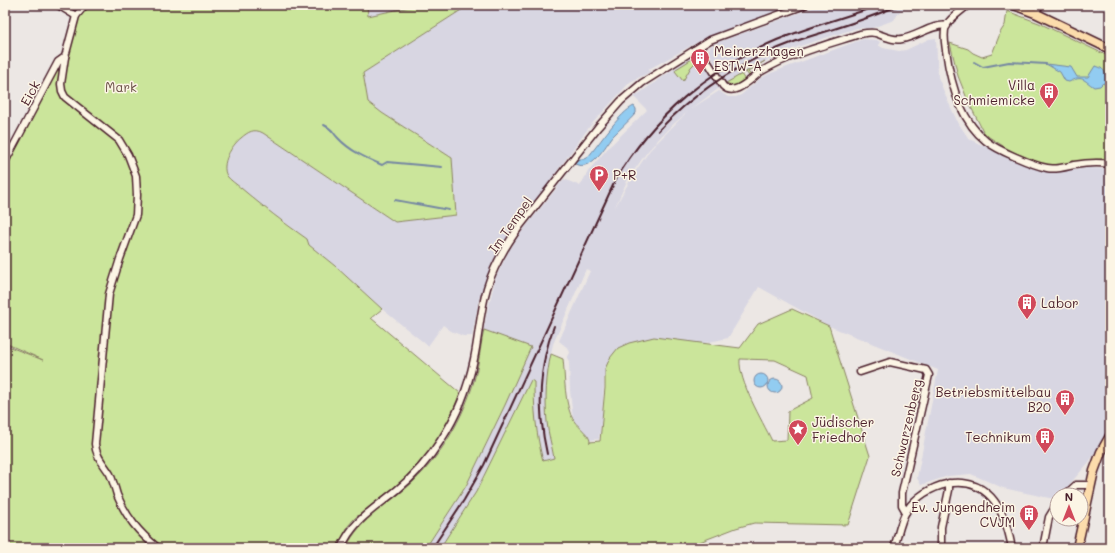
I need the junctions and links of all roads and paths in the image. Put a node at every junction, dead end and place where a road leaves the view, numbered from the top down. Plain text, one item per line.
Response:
1 (58, 5) edge
2 (85, 5) edge
3 (804, 5) edge
4 (968, 5) edge
5 (1014, 5) edge
6 (1040, 5) edge
7 (1035, 14) junction
8 (76, 16) junction
9 (946, 26) junction
10 (1110, 49) edge
11 (694, 50) junction
12 (65, 57) junction
13 (5, 162) edge
14 (1110, 164) edge
15 (860, 372) dead end
16 (1110, 436) edge
17 (949, 484) junction
18 (1091, 485) junction
19 (1074, 487) edge
20 (906, 512) junction
21 (1049, 517) edge
22 (158, 548) edge
23 (341, 548) edge
24 (894, 548) edge
25 (941, 548) edge
26 (1012, 548) edge
27 (1043, 548) edge
28 (1077, 548) edge

1 - 8 street
2 - 8 street
3 - 11 street, Im Tempel
4 - 9 street
5 - 7 main road
6 - 7 street
7 - 10 main road
8 - 12 street
9 - 11 street
9 - 14 street
11 - 23 street, Im Tempel
12 - 13 street, Eick
12 - 22 street
15 - 20 street, Schwarzenberg
16 - 18 main road
17 - 20 street
17 - 25 street
17 - 26 street
18 - 19 street
18 - 28 main road
20 - 24 street
21 - 27 street

